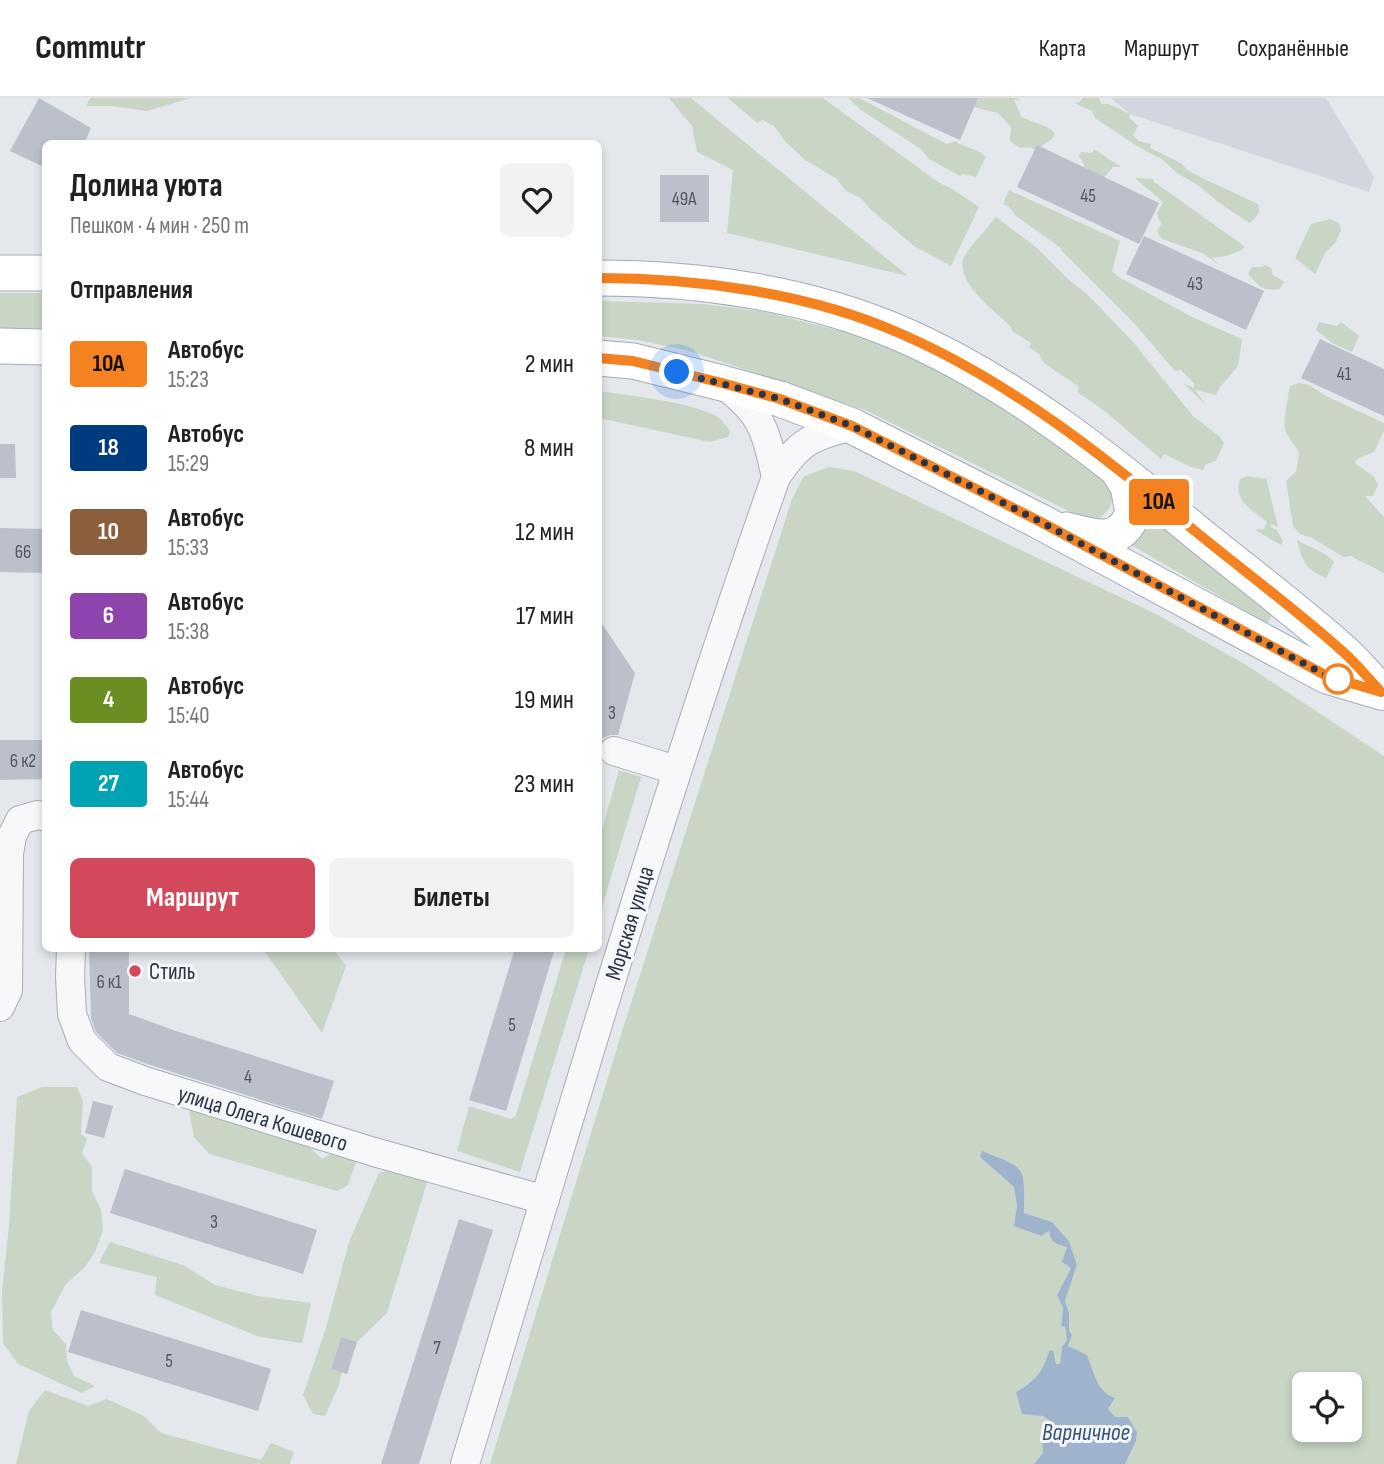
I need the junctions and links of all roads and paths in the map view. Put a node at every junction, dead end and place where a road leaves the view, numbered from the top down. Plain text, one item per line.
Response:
1 (0, 273) edge
2 (42, 273) edge
3 (602, 278) edge
4 (0, 346) edge
5 (42, 347) edge
6 (602, 358) edge
7 (722, 383) junction
8 (852, 426) junction
9 (1115, 466) junction
10 (776, 477) junction
11 (1039, 521) junction
12 (1382, 693) edge
13 (614, 751) dead end
14 (676, 770) junction
15 (42, 816) edge
16 (71, 952) edge
17 (0, 1007) edge
18 (545, 1200) junction
19 (465, 1464) edge

1 - 2 main road
3 - 9 main road
4 - 5 main road
6 - 7 main road
7 - 8 main road
7 - 10 street
8 - 10 street, Морская улица
8 - 11 main road
9 - 11 main road
9 - 12 main road
10 - 14 street, Морская улица
11 - 12 main road
13 - 14 street
14 - 18 street, Морская улица
15 - 17 street
16 - 18 street, улица Олега Кошевого
18 - 19 street, Морская улица

